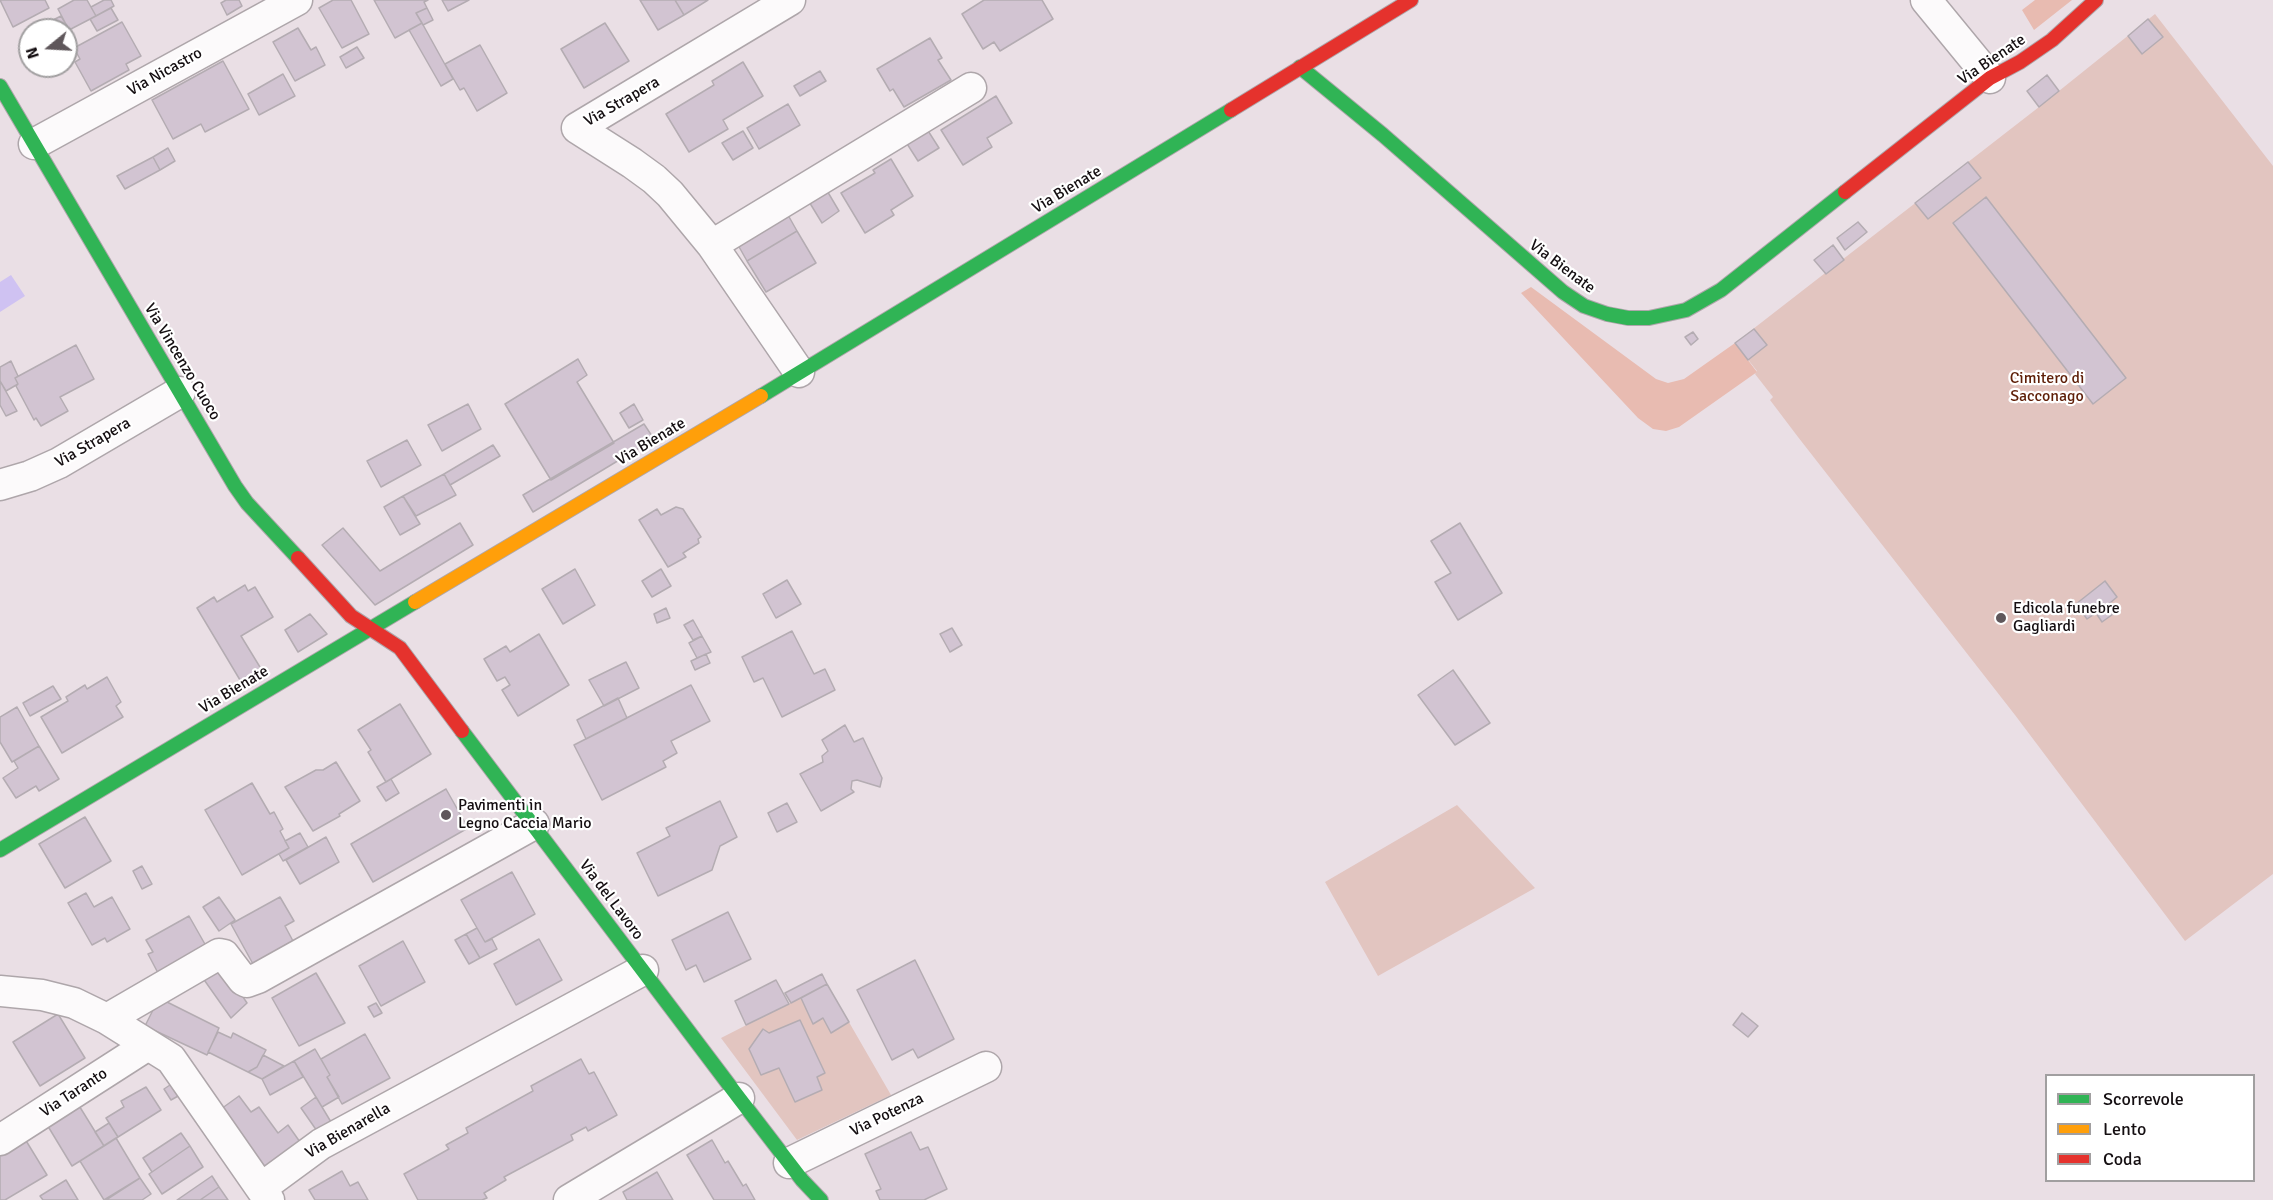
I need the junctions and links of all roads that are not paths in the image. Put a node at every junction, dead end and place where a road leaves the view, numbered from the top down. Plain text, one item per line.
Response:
1 (297, 0) edge
2 (790, 0) edge
3 (1411, 0) edge
4 (1926, 0) edge
5 (2096, 0) edge
6 (1300, 67) junction
7 (1990, 78) junction
8 (0, 86) edge
9 (972, 88) dead end
10 (34, 144) junction
11 (712, 245) junction
12 (799, 372) junction
13 (180, 392) junction
14 (0, 485) edge
15 (369, 628) junction
16 (534, 824) junction
17 (0, 850) edge
18 (643, 970) junction
19 (0, 991) edge
20 (107, 1019) junction
21 (148, 1045) junction
22 (986, 1066) dead end
23 (739, 1098) junction
24 (0, 1140) edge
25 (789, 1163) junction
26 (265, 1194) edge
27 (569, 1200) edge
28 (821, 1200) edge

1 - 10 street, Via Nicastro
2 - 11 street, Via Strapera
3 - 6 street
4 - 7 street
5 - 7 street, Via Bienate
6 - 7 street, Via Bienate
6 - 12 street, Via Bienate
8 - 10 street, Via Vincenzo Cuoco
9 - 11 street
10 - 13 street, Via Vincenzo Cuoco
11 - 12 street, Via Strapera
12 - 15 street, Via Bienate
13 - 14 street, Via Strapera
13 - 15 street, Via Vincenzo Cuoco
15 - 16 street, Via del Lavoro
15 - 17 street, Via Bienate
16 - 18 street, Via del Lavoro
16 - 20 street
18 - 23 street, Via del Lavoro
18 - 26 street, Via Bienarella
19 - 20 street, Via Bienarella
20 - 21 street, Via Bienarella
21 - 24 street, Via Taranto
21 - 26 street, Via Bienarella
22 - 25 street, Via Potenza
23 - 25 street, Via del Lavoro
23 - 27 street
25 - 28 street, Via del Lavoro

